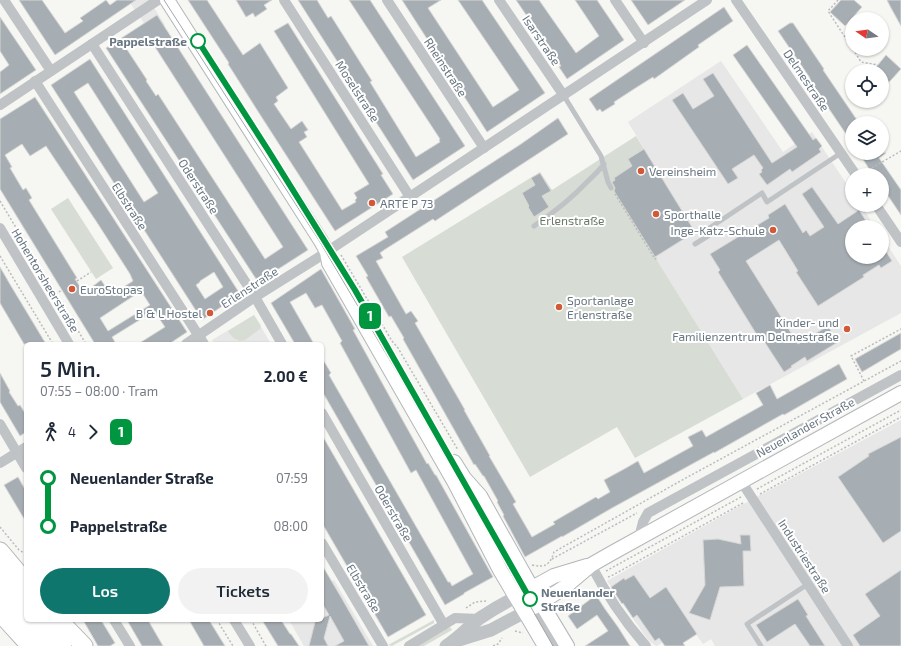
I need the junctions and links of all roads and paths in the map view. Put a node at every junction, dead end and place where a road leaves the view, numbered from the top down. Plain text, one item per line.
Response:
1 (4, 0) edge
2 (158, 0) edge
3 (168, 0) edge
4 (284, 0) edge
5 (387, 0) edge
6 (499, 0) edge
7 (615, 0) edge
8 (707, 0) edge
9 (736, 0) edge
10 (838, 0) edge
11 (844, 36) edge
12 (644, 42) junction
13 (92, 44) junction
14 (858, 56) edge
15 (873, 64) edge
16 (51, 71) junction
17 (35, 81) junction
18 (564, 96) junction
19 (0, 105) edge
20 (484, 148) junction
21 (901, 151) edge
22 (841, 153) junction
23 (604, 164) junction
24 (851, 168) edge
25 (871, 168) edge
26 (611, 188) joint
27 (410, 197) junction
28 (0, 201) edge
29 (881, 212) edge
30 (534, 226) dead end
31 (0, 228) edge
32 (901, 242) edge
33 (695, 244) dead end
34 (331, 249) junction
35 (0, 256) edge
36 (658, 257) dead end
37 (91, 272) dead end
38 (76, 281) dead end
39 (62, 290) dead end
40 (56, 294) junction
41 (255, 297) junction
42 (44, 301) junction
43 (901, 329) edge
44 (201, 340) edge
45 (51, 342) edge
46 (68, 342) edge
47 (85, 342) edge
48 (281, 342) edge
49 (901, 361) edge
50 (901, 375) edge
51 (864, 381) junction
52 (901, 393) edge
53 (324, 416) edge
54 (0, 424) edge
55 (24, 448) edge
56 (17, 452) junction
57 (460, 454) dead end
58 (0, 462) edge
59 (24, 464) edge
60 (741, 481) junction
61 (462, 483) junction
62 (0, 526) edge
63 (639, 538) junction
64 (324, 546) edge
65 (0, 551) edge
66 (24, 553) edge
67 (591, 565) junction
68 (540, 566) dead end
69 (0, 571) edge
70 (24, 580) edge
71 (808, 584) junction
72 (0, 592) edge
73 (524, 592) junction
74 (24, 598) edge
75 (487, 601) dead end
76 (474, 602) dead end
77 (533, 607) junction
78 (0, 613) edge
79 (24, 618) edge
80 (479, 619) junction
81 (27, 622) edge
82 (46, 622) edge
83 (61, 622) edge
84 (115, 622) edge
85 (218, 622) edge
86 (235, 622) edge
87 (251, 622) edge
88 (444, 625) junction
89 (502, 637) dead end
90 (450, 643) edge
91 (30, 646) edge
92 (49, 646) edge
93 (68, 646) edge
94 (84, 646) edge
95 (130, 646) edge
96 (233, 646) edge
97 (250, 646) edge
98 (266, 646) edge
99 (383, 646) edge
100 (409, 646) edge
101 (493, 646) edge
102 (545, 646) edge
103 (556, 646) edge
104 (567, 646) edge
105 (646, 646) edge
106 (761, 646) edge
107 (848, 646) edge

1 - 16 street
2 - 13 street
3 - 34 main road
4 - 27 street, Moselstraße
5 - 20 street, Rheinstraße
6 - 18 street, Isarstraße
7 - 12 street
8 - 12 street, Erlenstraße
9 - 22 street, Delmestraße
10 - 11 path
12 - 18 street, Erlenstraße
13 - 16 street
13 - 41 street, Oderstraße
14 - 15 path
16 - 17 street
17 - 19 street
17 - 44 street, Elbstraße
18 - 20 street, Erlenstraße
18 - 23 lane
20 - 27 street, Erlenstraße
21 - 25 path
22 - 24 street, Delmestraße
22 - 33 lane
23 - 26 lane
23 - 30 lane
26 - 36 path
27 - 34 street, Erlenstraße
28 - 40 path
29 - 32 street
31 - 42 street, Hohentorsheerstraße
34 - 41 street, Erlenstraße
34 - 57 path
34 - 61 main road
35 - 45 path
37 - 38 path
39 - 40 path
40 - 42 path
40 - 47 path
41 - 44 street, Erlenstraße
41 - 48 street, Oderstraße
42 - 46 street, Hohentorsheerstraße
43 - 51 path
49 - 51 path
50 - 63 street, Neuenlander Straße
51 - 68 path
52 - 60 main road, Neuenlander Straße
53 - 88 street, Oderstraße
54 - 56 street
55 - 56 street
56 - 58 street
56 - 59 street
60 - 63 main road, Neuenlander Straße
60 - 71 street, Industriestraße
61 - 73 main road
61 - 73 main road
62 - 66 path
63 - 67 main road, Neuenlander Straße
64 - 99 street, Elbstraße
65 - 70 highway
67 - 73 main road, Neuenlander Straße
67 - 77 main road, Neuenlander Straße
67 - 105 street
69 - 74 highway
71 - 106 lane
71 - 107 street, Industriestraße
72 - 79 highway
73 - 77 main road
73 - 80 street, Neuenlander Straße
75 - 76 path
77 - 90 street, Neuenlander Straße
77 - 102 main road
77 - 103 lane
77 - 104 main road
78 - 91 highway
80 - 88 street
80 - 90 street, Neuenlander Straße
81 - 92 highway
82 - 93 highway
83 - 94 highway
84 - 95 street
85 - 96 path
86 - 97 street
87 - 98 path
88 - 100 street
89 - 101 path

